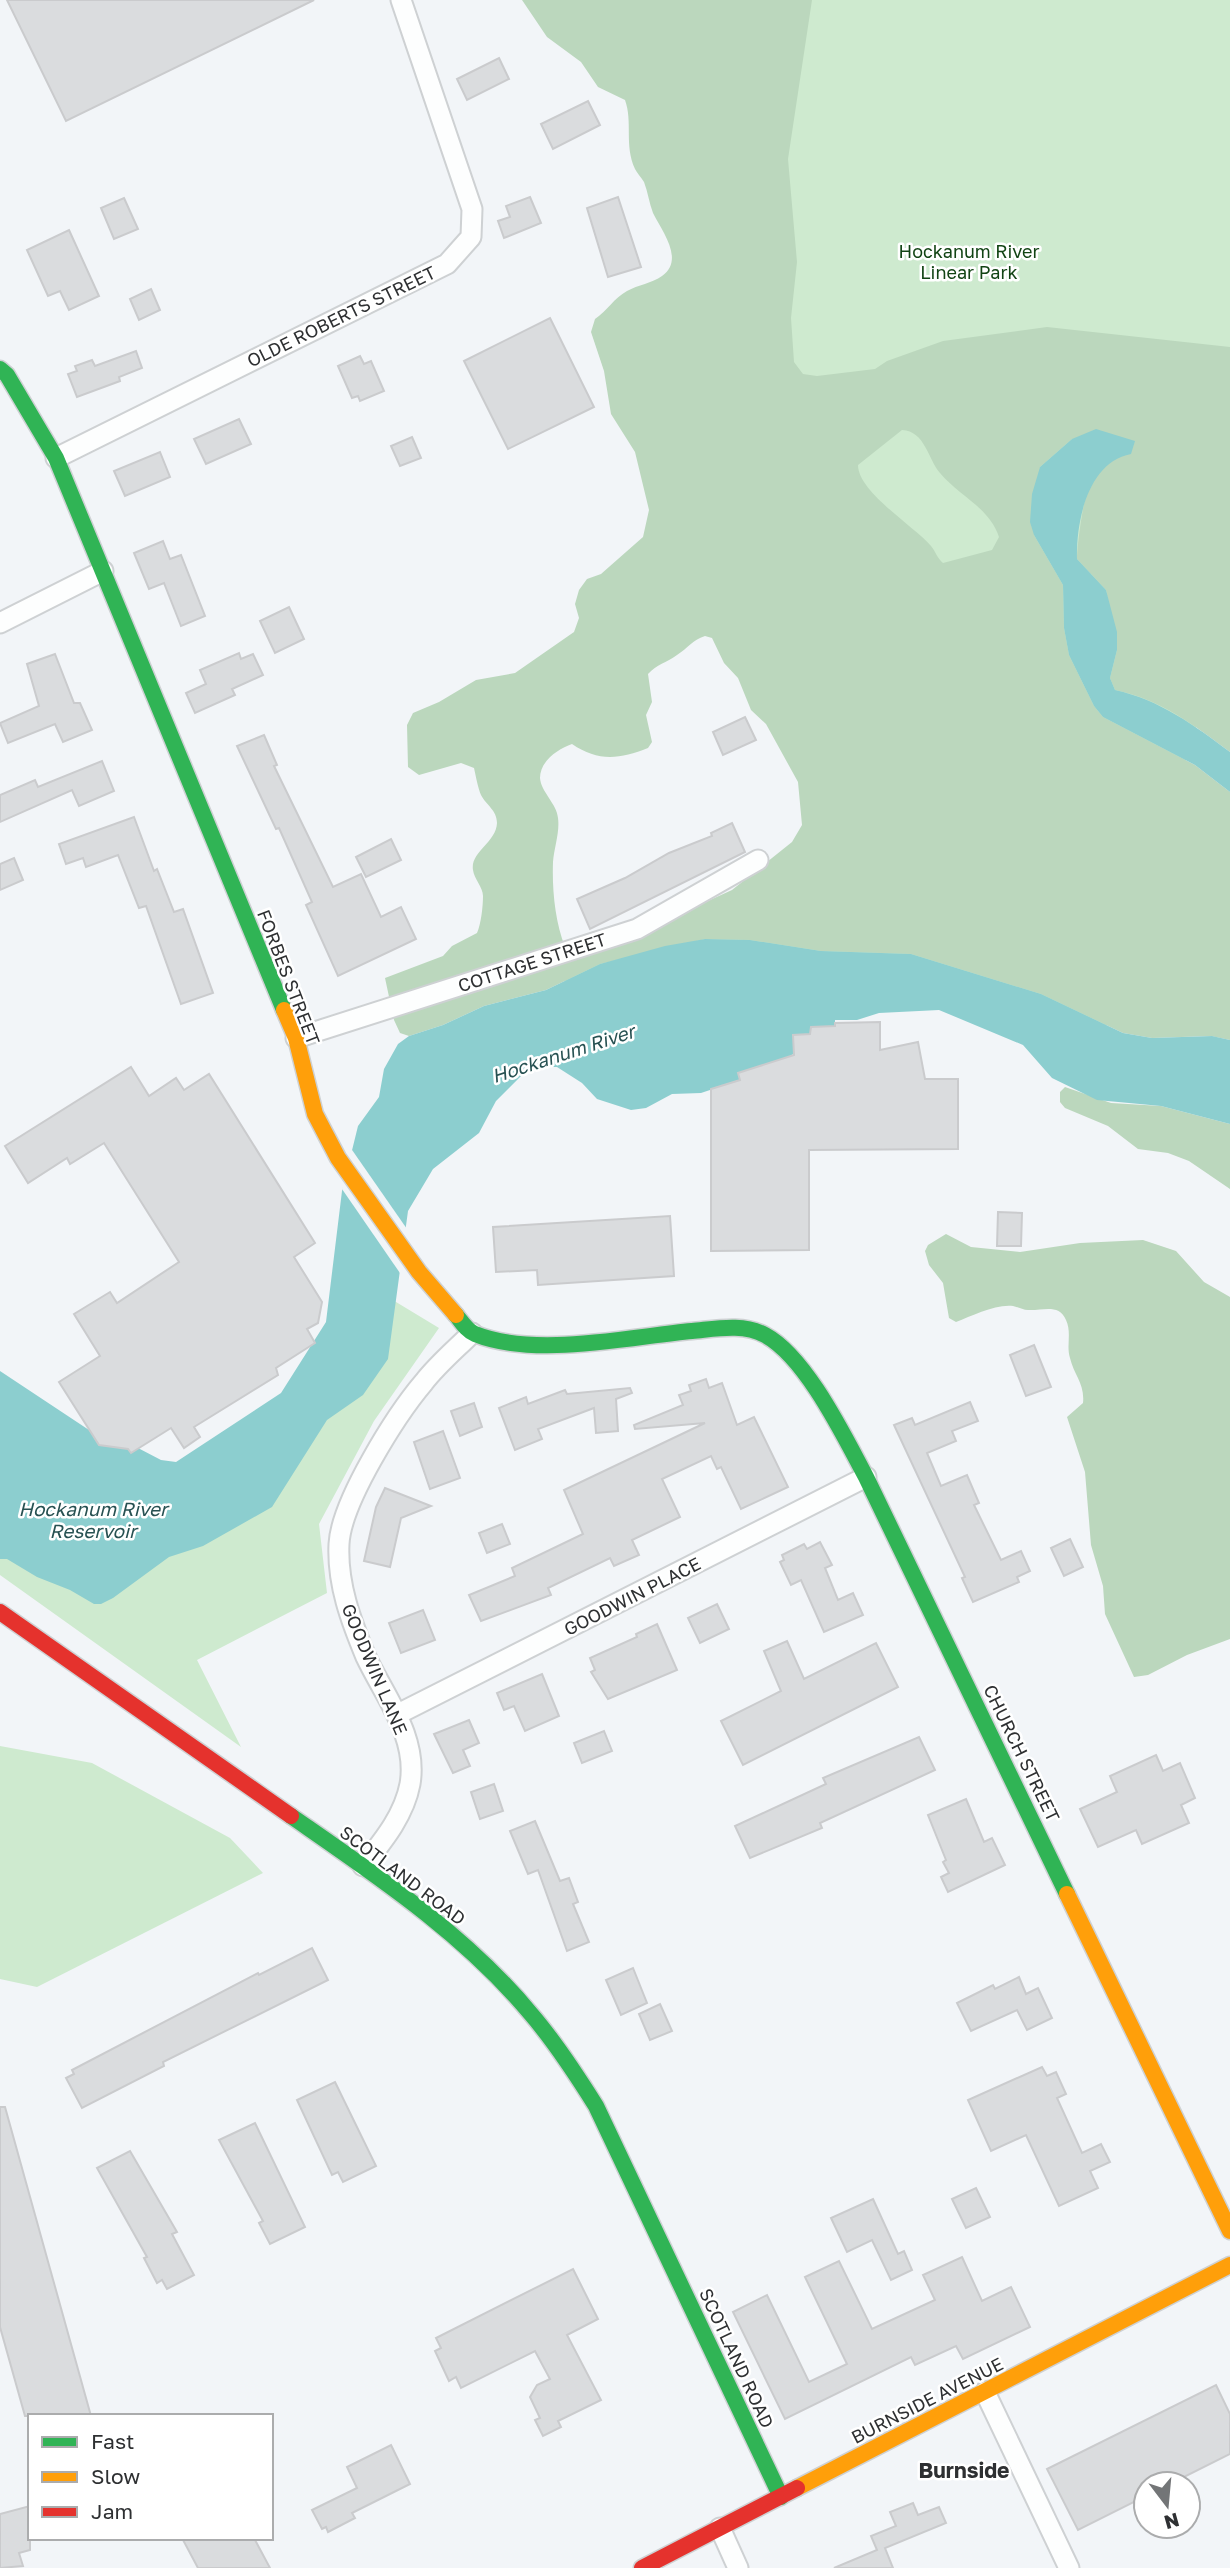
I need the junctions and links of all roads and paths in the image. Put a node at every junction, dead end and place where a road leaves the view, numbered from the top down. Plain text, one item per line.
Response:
1 (401, 0) edge
2 (0, 369) edge
3 (56, 458) junction
4 (103, 570) junction
5 (0, 623) edge
6 (758, 860) dead end
7 (296, 1038) junction
8 (472, 1333) junction
9 (866, 1477) junction
10 (0, 1612) edge
11 (398, 1714) junction
12 (363, 1866) junction
13 (1230, 2231) edge
14 (1230, 2265) edge
15 (985, 2392) junction
16 (781, 2497) junction
17 (720, 2528) junction
18 (642, 2568) edge
19 (738, 2568) edge
20 (1069, 2568) edge

1 - 3 street, OLDE ROBERTS STREET
2 - 3 street, FORBES STREET
3 - 4 street, FORBES STREET
4 - 5 street
4 - 7 street, FORBES STREET
6 - 7 street, COTTAGE STREET
7 - 8 street, FORBES STREET
8 - 9 street, CHURCH STREET
8 - 11 street, GOODWIN LANE
9 - 11 street, GOODWIN PLACE
9 - 13 street, CHURCH STREET
10 - 12 street, SCOTLAND ROAD
11 - 12 street, GOODWIN LANE
12 - 16 street, SCOTLAND ROAD
14 - 15 street, BURNSIDE AVENUE
15 - 16 street, BURNSIDE AVENUE
15 - 20 street
16 - 17 street, BURNSIDE AVENUE
17 - 18 street, BURNSIDE AVENUE
17 - 19 street

